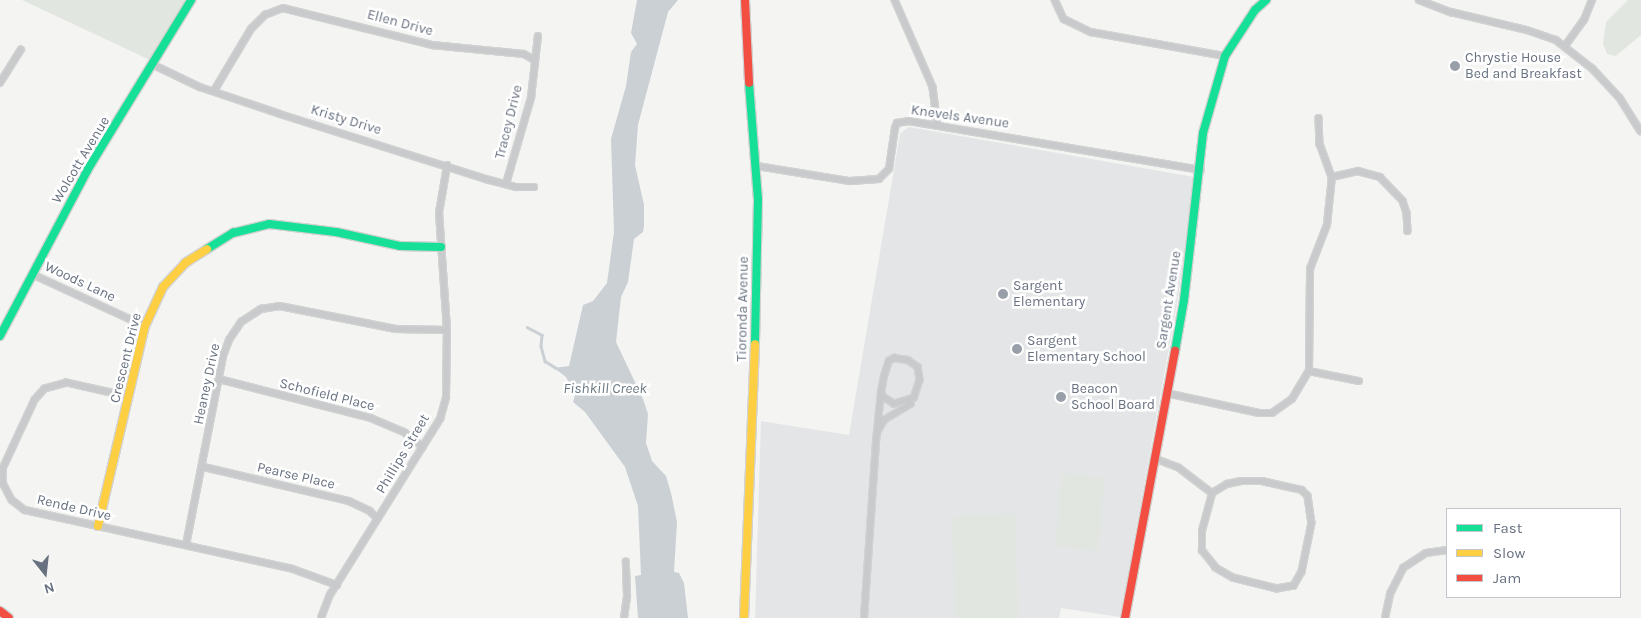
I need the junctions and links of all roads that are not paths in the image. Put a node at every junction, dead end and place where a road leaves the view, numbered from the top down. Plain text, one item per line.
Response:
1 (191, 0) edge
2 (745, 0) edge
3 (895, 0) edge
4 (1055, 0) edge
5 (1266, 0) edge
6 (1420, 0) edge
7 (1592, 0) edge
8 (538, 36) dead end
9 (1564, 46) junction
10 (21, 50) dead end
11 (1225, 56) junction
12 (533, 59) junction
13 (154, 65) junction
14 (0, 83) edge
15 (214, 91) junction
16 (1319, 118) dead end
17 (938, 125) junction
18 (1641, 131) edge
19 (447, 166) junction
20 (757, 166) junction
21 (1201, 170) junction
22 (1332, 178) junction
23 (506, 184) junction
24 (534, 187) dead end
25 (1408, 231) dead end
26 (441, 247) junction
27 (32, 274) junction
28 (145, 326) junction
29 (447, 330) junction
30 (0, 336) edge
31 (1309, 371) junction
32 (219, 379) junction
33 (1359, 381) dead end
34 (881, 392) junction
35 (1166, 393) junction
36 (129, 397) junction
37 (914, 398) junction
38 (877, 432) junction
39 (423, 447) junction
40 (1154, 458) junction
41 (204, 467) junction
42 (1212, 493) junction
43 (378, 519) junction
44 (98, 526) junction
45 (186, 545) junction
46 (1446, 550) edge
47 (626, 562) dead end
48 (337, 585) junction
49 (0, 611) edge
50 (9, 618) edge
51 (321, 618) edge
52 (624, 618) edge
53 (744, 618) edge
54 (864, 618) edge
55 (1125, 618) edge
56 (1385, 618) edge

1 - 13 street, Wolcott Avenue
2 - 20 street, Tioronda Avenue
3 - 17 street
4 - 11 street
5 - 11 street, Sargent Avenue
6 - 9 street
7 - 9 street
8 - 12 street, Tracey Drive
9 - 18 street
10 - 14 street
11 - 21 street, Sargent Avenue
12 - 15 street, Ellen Drive
12 - 23 street, Tracey Drive
13 - 15 street, Kristy Drive
13 - 27 street, Wolcott Avenue
15 - 19 street, Kristy Drive
16 - 22 street
17 - 20 street, Knevels Avenue
17 - 21 street, Knevels Avenue
19 - 23 street, Kristy Drive
19 - 26 street, Phillips Street
20 - 53 street, Tioronda Avenue
21 - 35 street, Sargent Avenue
22 - 25 street
22 - 31 street
23 - 24 street, Kristy Drive
26 - 28 street, Crescent Drive
26 - 29 street, Phillips Street
27 - 28 street, Woods Lane
27 - 30 street, Wolcott Avenue
28 - 36 street, Crescent Drive
29 - 32 street, Heaney Drive
29 - 39 street, Phillips Street
31 - 33 street
31 - 35 street
32 - 39 street, Schofield Place
32 - 41 street, Heaney Drive
34 - 37 street
34 - 37 street
34 - 38 street
35 - 40 street, Sargent Avenue
36 - 44 street, Crescent Drive
36 - 44 street, Rende Drive
37 - 38 street
38 - 54 street
39 - 43 street, Phillips Street
40 - 42 street
40 - 55 street, Sargent Avenue
41 - 43 street, Pearse Place
41 - 45 street, Heaney Drive
42 - 42 street
43 - 48 street, Phillips Street
44 - 45 street, Rende Drive
45 - 48 street, Rende Drive
46 - 56 street
47 - 52 street
48 - 51 street, Phillips Street
49 - 50 street

